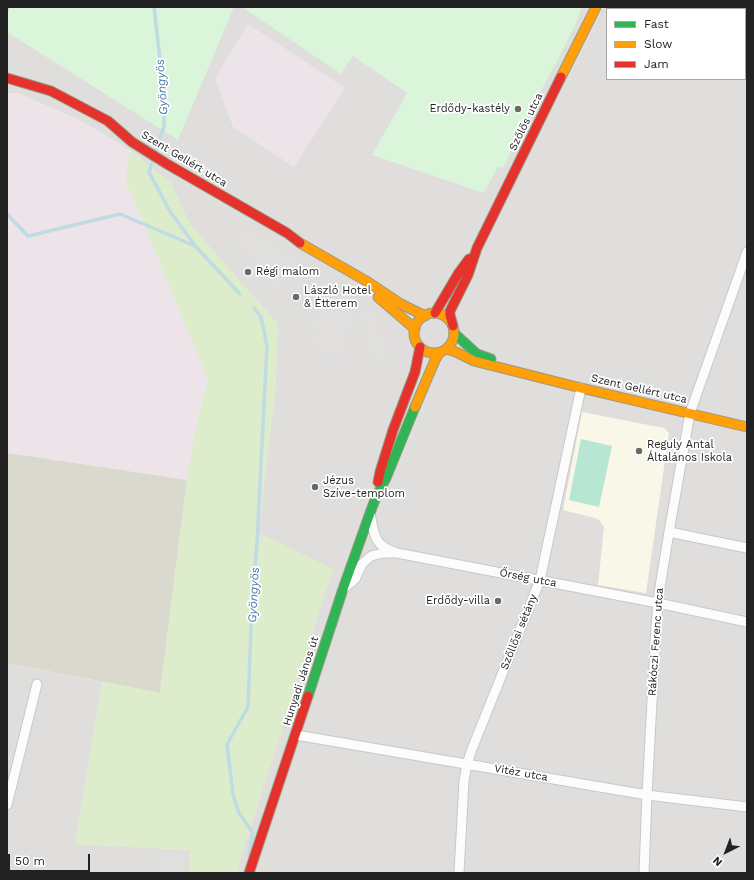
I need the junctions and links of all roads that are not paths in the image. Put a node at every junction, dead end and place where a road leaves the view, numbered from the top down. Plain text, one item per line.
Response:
1 (596, 7) edge
2 (7, 78) edge
3 (477, 248) junction
4 (747, 252) edge
5 (345, 269) junction
6 (435, 313) junction
7 (424, 316) junction
8 (415, 328) junction
9 (454, 330) junction
10 (420, 347) junction
11 (443, 350) junction
12 (526, 373) junction
13 (581, 388) junction
14 (690, 413) junction
15 (747, 427) edge
16 (376, 497) junction
17 (370, 514) junction
18 (669, 532) junction
19 (747, 548) edge
20 (397, 553) junction
21 (540, 580) junction
22 (343, 589) junction
23 (658, 603) junction
24 (747, 622) edge
25 (38, 684) dead end
26 (296, 735) junction
27 (467, 764) junction
28 (647, 795) junction
29 (7, 801) edge
30 (747, 807) edge
31 (249, 873) edge
32 (459, 873) edge
33 (644, 873) edge

1 - 3 street, Szőlős utca
2 - 5 street, Szent Gellért utca
3 - 6 street, Szőlős utca
3 - 9 street, Szőlős utca
4 - 14 street, Rákóczi Ferenc utca
5 - 7 street, Szent Gellért utca
5 - 8 street, Szent Gellért utca
6 - 7 street
6 - 9 street
7 - 8 street
8 - 10 street
9 - 11 street
9 - 12 street, Szent Gellért utca
10 - 11 street
10 - 16 street, Hunyadi János út
11 - 12 street, Szent Gellért utca
11 - 16 street, Hunyadi János út
12 - 13 street, Szent Gellért utca
13 - 14 street, Szent Gellért utca
13 - 21 street, Szőllősi sétány
14 - 15 street, Szent Gellért utca
14 - 18 street, Rákóczi Ferenc utca
16 - 17 street, Hunyadi János út
17 - 20 street, Őrség utca
17 - 22 street, Hunyadi János út
18 - 19 street
18 - 23 street, Rákóczi Ferenc utca
20 - 21 street, Őrség utca
20 - 22 street, Őrség utca
21 - 23 street, Őrség utca
21 - 27 street, Szőllősi sétány
22 - 26 street, Hunyadi János út
23 - 24 street, Őrség utca
23 - 28 street, Rákóczi Ferenc utca
25 - 29 street
26 - 27 street, Vitéz utca
26 - 31 street, Hunyadi János út
27 - 28 street, Vitéz utca
27 - 32 street, Szőllősi sétány
28 - 30 street, Vitéz utca
28 - 33 street, Rákóczi Ferenc utca

